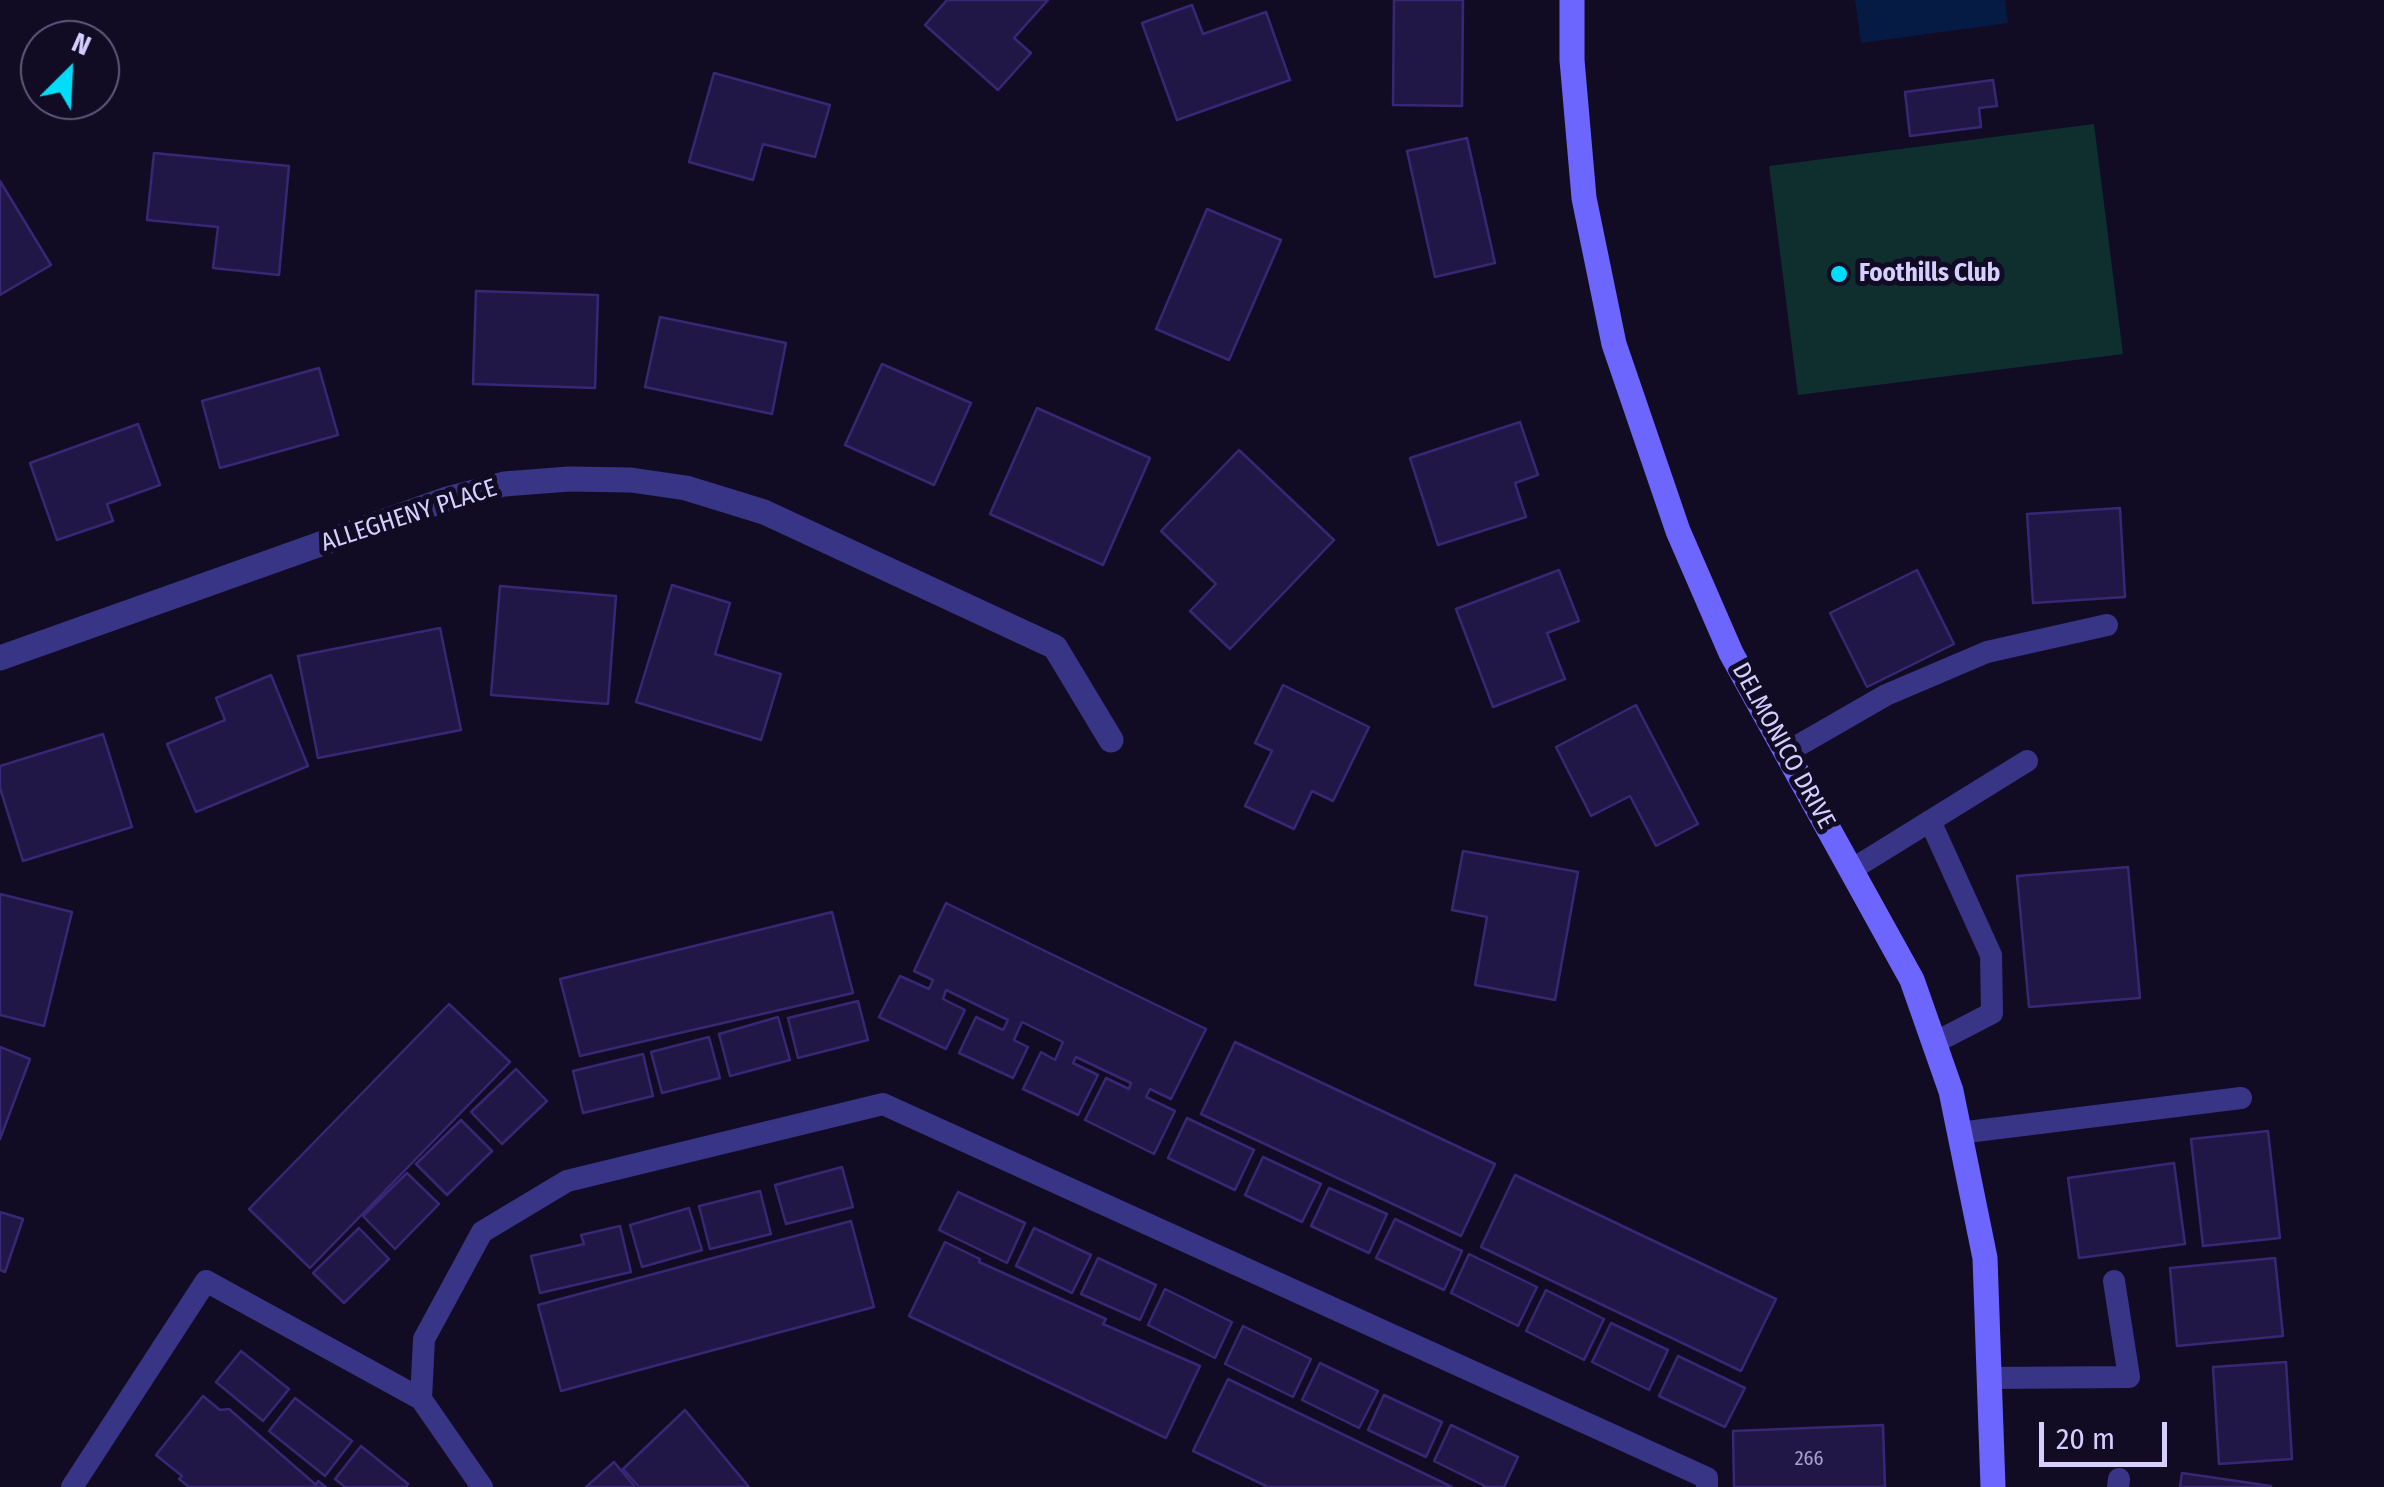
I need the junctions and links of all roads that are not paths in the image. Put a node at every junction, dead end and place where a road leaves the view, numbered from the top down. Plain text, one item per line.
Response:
1 (1572, 0) edge
2 (2107, 625) dead end
3 (0, 658) edge
4 (1110, 740) dead end
5 (1786, 752) junction
6 (2027, 761) dead end
7 (1930, 821) junction
8 (1851, 870) junction
9 (1934, 1043) junction
10 (2240, 1098) dead end
11 (1959, 1133) junction
12 (2114, 1281) dead end
13 (1989, 1378) junction
14 (421, 1399) junction
15 (72, 1487) edge
16 (482, 1487) edge
17 (1707, 1487) edge
18 (1994, 1487) edge

1 - 5 street, DELMONICO DRIVE
2 - 5 lane
3 - 4 street, ALLEGHENY PLACE
5 - 8 street, DELMONICO DRIVE
6 - 7 lane
7 - 8 lane
7 - 9 lane
8 - 9 street, DELMONICO DRIVE
9 - 11 street, DELMONICO DRIVE
10 - 11 lane
11 - 13 street, DELMONICO DRIVE
12 - 13 lane
13 - 18 street, DELMONICO DRIVE
14 - 15 lane
14 - 16 lane
14 - 17 lane

